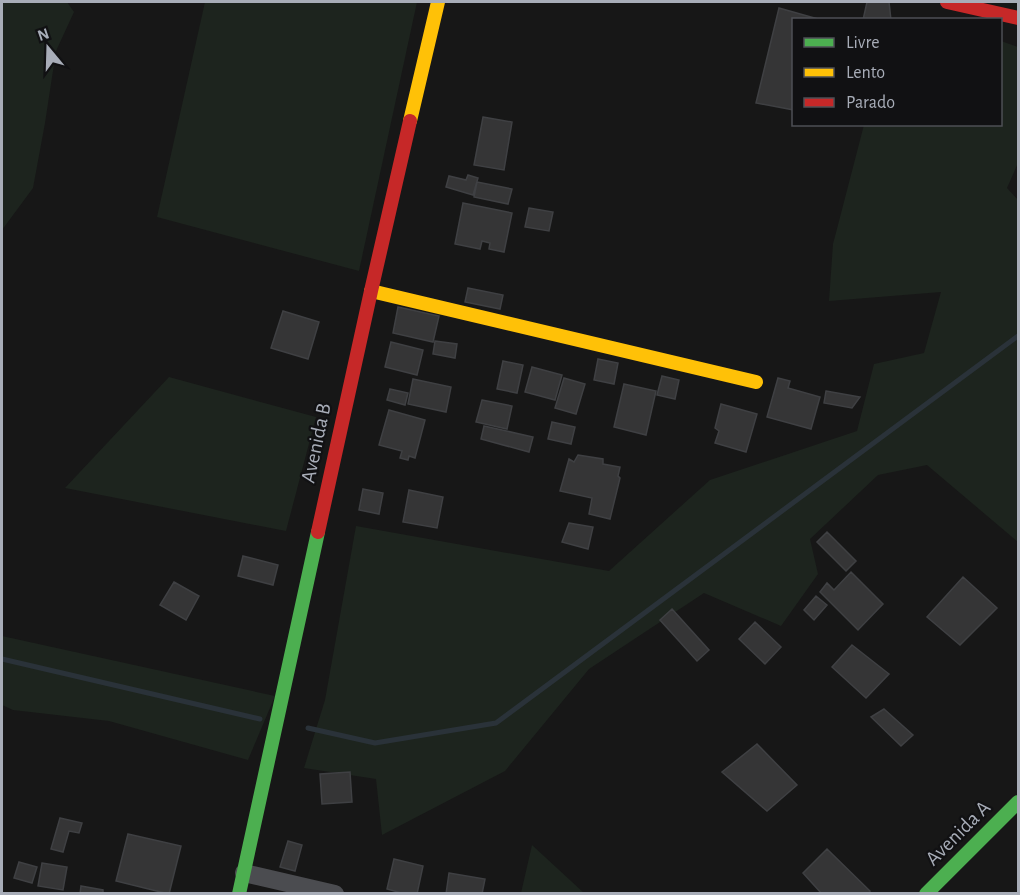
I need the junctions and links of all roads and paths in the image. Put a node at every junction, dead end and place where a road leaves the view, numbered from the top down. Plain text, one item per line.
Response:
1 (438, 2) edge
2 (947, 2) edge
3 (1018, 18) edge
4 (371, 291) junction
5 (756, 382) dead end
6 (1018, 802) edge
7 (244, 873) junction
8 (239, 894) edge
9 (335, 894) edge
10 (927, 894) edge

1 - 4 street, Avenida B
2 - 3 street
4 - 5 street
4 - 7 street, Avenida B
6 - 10 street, Avenida A
7 - 8 street, Avenida B
7 - 9 street

